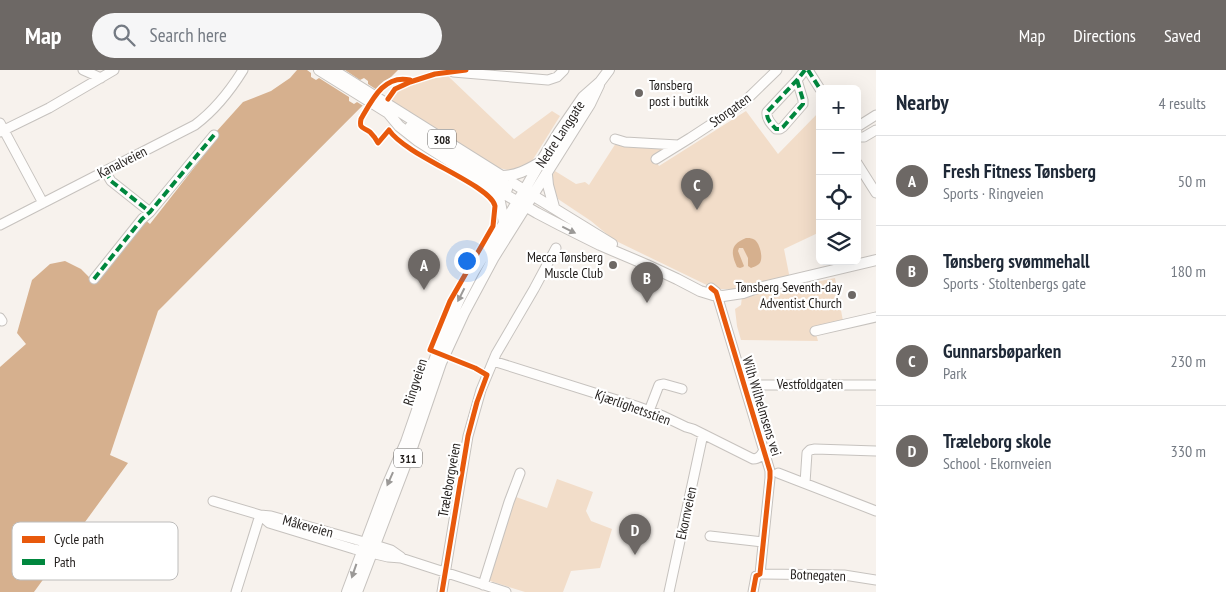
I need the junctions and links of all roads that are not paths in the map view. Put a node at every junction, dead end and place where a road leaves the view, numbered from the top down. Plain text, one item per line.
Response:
1 (83, 70) edge
2 (114, 70) edge
3 (243, 70) edge
4 (251, 70) edge
5 (319, 70) edge
6 (333, 70) edge
7 (564, 70) edge
8 (609, 70) edge
9 (777, 70) edge
10 (807, 70) edge
11 (453, 72) dead end
12 (101, 78) junction
13 (797, 80) junction
14 (600, 82) junction
15 (817, 85) edge
16 (233, 86) junction
17 (381, 105) junction
18 (389, 114) junction
19 (876, 115) edge
20 (861, 124) edge
21 (1, 128) edge
22 (876, 130) edge
23 (214, 135) dead end
24 (861, 137) edge
25 (615, 139) dead end
26 (678, 145) junction
27 (656, 159) dead end
28 (540, 163) junction
29 (861, 170) edge
30 (105, 171) junction
31 (547, 175) junction
32 (502, 176) junction
33 (490, 187) junction
34 (876, 193) edge
35 (525, 199) junction
36 (43, 202) junction
37 (554, 207) junction
38 (150, 212) junction
39 (566, 216) junction
40 (504, 223) junction
41 (0, 225) edge
42 (556, 248) dead end
43 (876, 260) edge
44 (642, 263) junction
45 (94, 280) dead end
46 (714, 292) junction
47 (876, 317) edge
48 (815, 331) dead end
49 (493, 361) junction
50 (876, 384) edge
51 (745, 385) junction
52 (682, 390) dead end
53 (649, 411) junction
54 (703, 434) junction
55 (764, 449) junction
56 (876, 451) edge
57 (520, 473) dead end
58 (778, 473) dead end
59 (805, 483) junction
60 (213, 501) dead end
61 (876, 511) edge
62 (260, 516) junction
63 (710, 536) dead end
64 (763, 542) junction
65 (368, 548) junction
66 (445, 572) junction
67 (760, 574) junction
68 (876, 580) edge
69 (484, 585) junction
70 (236, 592) edge
71 (347, 592) edge
72 (356, 592) edge
73 (442, 592) edge
74 (506, 592) edge
75 (669, 592) edge
76 (753, 592) edge

1 - 12 street
2 - 12 street
3 - 16 street, Kanalveien
4 - 16 street, Kanalveien
5 - 17 main road, 308
6 - 17 main road, 308
7 - 11 street
8 - 14 main road, Nedre Langgate
9 - 26 street, Storgaten
10 - 13 street
10 - 15 street
12 - 21 street
13 - 13 street
14 - 28 main road, Nedre Langgate
14 - 31 main road, Nedre Langgate
16 - 30 street, Kanalveien
17 - 18 main road, 308
17 - 32 main road, 308
18 - 33 main road, 308
18 - 35 main road, 308
19 - 20 street
21 - 36 street
22 - 24 street
23 - 38 street
25 - 26 street
26 - 27 street, Storgaten
28 - 32 main road
28 - 35 main road, Nedre Langgate
29 - 34 street
30 - 36 street, Kanalveien
30 - 38 street
31 - 35 main road, Nedre Langgate
31 - 37 main road
32 - 35 main road, 308
33 - 35 main road, 308
33 - 40 main road
35 - 37 main road
35 - 39 main road
35 - 40 main road, Ringveien / 311
35 -> 44 main road
35 - 65 main road, Ringveien / 311
36 - 41 street, Kanalveien
37 - 39 main road
38 - 45 street
39 - 44 main road
40 -> 65 main road, Ringveien / 311
42 - 49 street, Træleborgveien
43 - 46 main road
44 - 46 main road
46 - 51 street, Wilh Wilhelmsens vei
47 - 48 street
49 - 53 street, Kjærlighetsstien
49 - 66 street, Træleborgveien
50 - 51 street, Vestfoldgaten
51 - 55 street, Wilh Wilhelmsens vei
52 - 53 street
53 - 54 street, Kjærlighetsstien
54 - 55 street, Kjærlighetsstien
54 - 75 street, Ekornveien
55 - 64 street, Wilh Wilhelmsens vei
56 - 59 street
57 - 69 street
58 - 59 street
59 - 61 street
60 - 62 street
62 - 65 street
62 - 70 street
63 - 64 street
64 - 67 street, Wilh Wilhelmsens vei
65 - 66 street
65 -> 71 main road, Ringveien / 311
65 - 72 main road, Ringveien / 311
66 - 69 street
66 - 73 street, Træleborgveien
67 - 68 street, Botnegaten
67 - 76 street, Wilh Wilhelmsens vei
69 - 74 street

